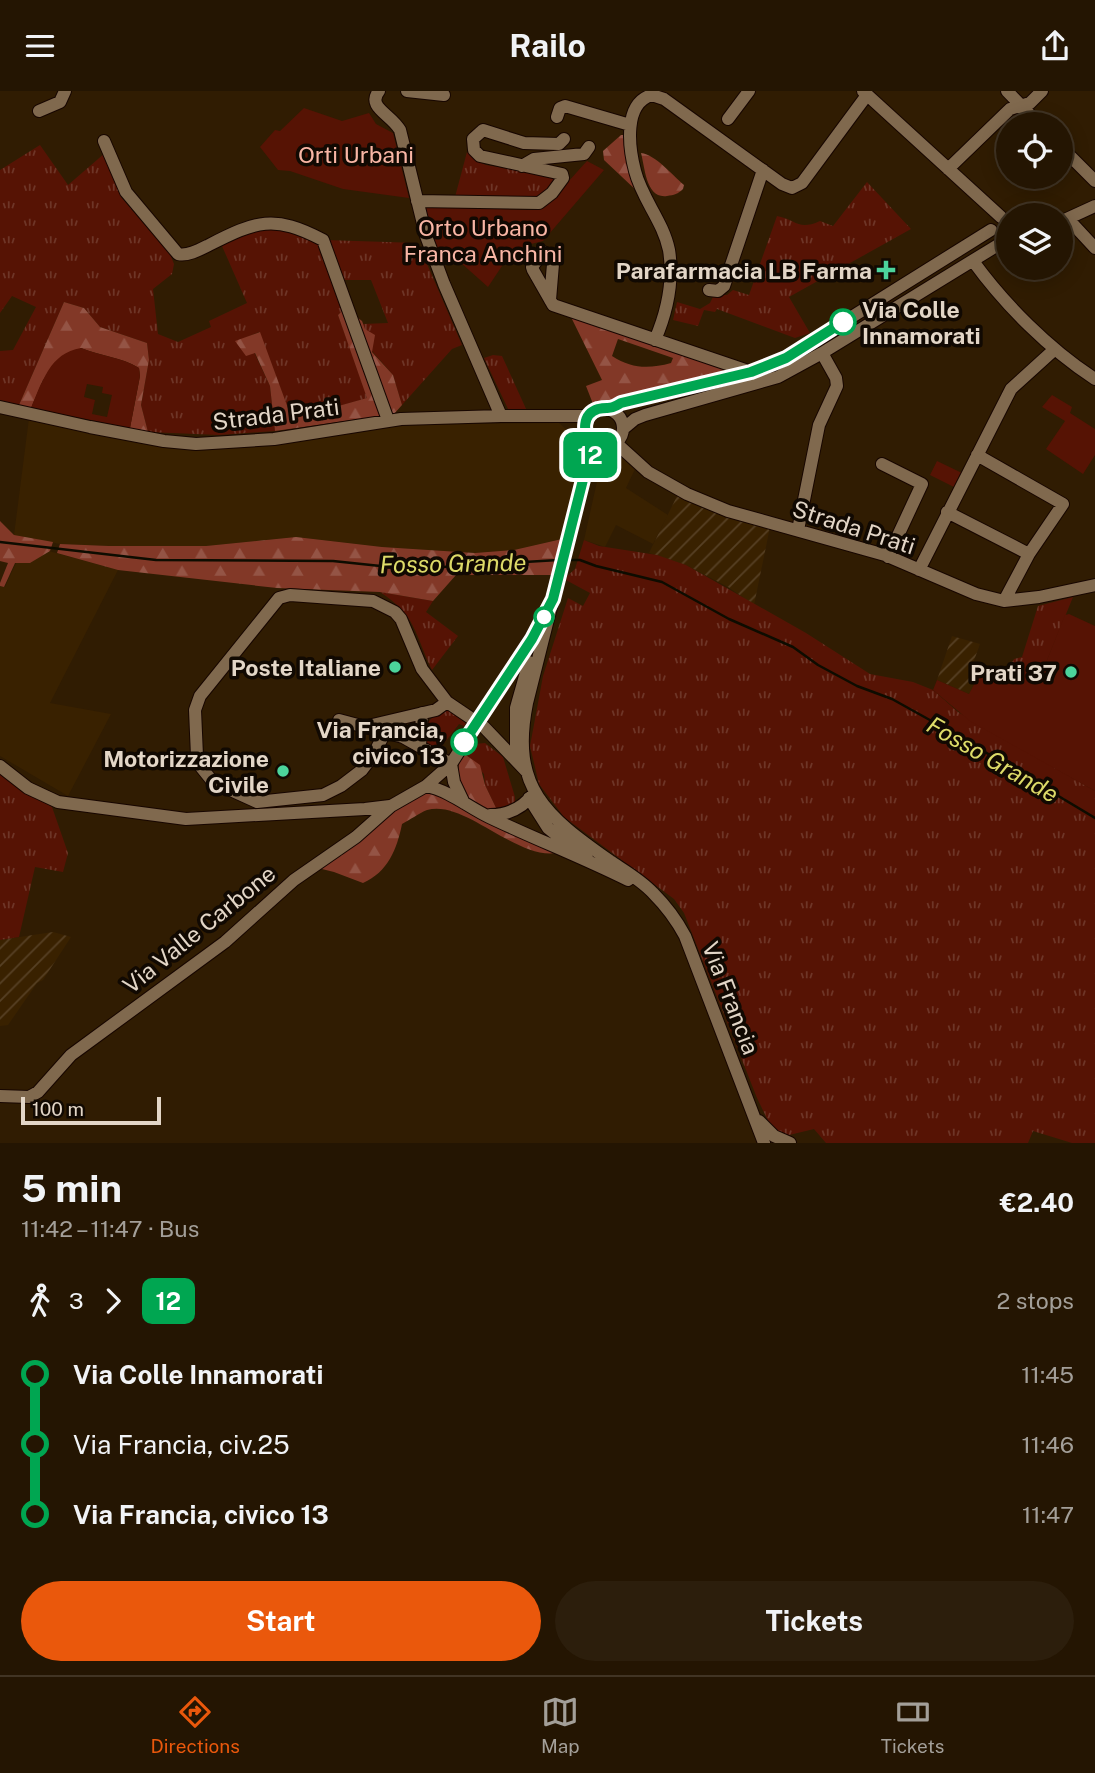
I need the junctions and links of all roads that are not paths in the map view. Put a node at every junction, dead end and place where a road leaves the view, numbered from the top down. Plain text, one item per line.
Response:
1 (65, 91) edge
2 (379, 91) edge
3 (407, 91) edge
4 (749, 91) edge
5 (1007, 91) edge
6 (1042, 91) edge
7 (865, 93) edge
8 (444, 95) dead end
9 (1020, 105) junction
10 (38, 111) dead end
11 (1027, 112) edge
12 (557, 117) dead end
13 (728, 119) dead end
14 (630, 125) junction
15 (564, 139) dead end
16 (104, 141) dead end
17 (589, 148) dead end
18 (1073, 159) edge
19 (522, 166) junction
20 (947, 169) junction
21 (762, 170) junction
22 (1095, 181) edge
23 (417, 201) junction
24 (1095, 207) edge
25 (996, 210) edge
26 (1073, 217) edge
27 (996, 221) edge
28 (1073, 228) edge
29 (991, 230) junction
30 (996, 240) edge
31 (1095, 248) edge
32 (996, 250) edge
33 (973, 261) junction
34 (709, 290) dead end
35 (550, 300) dead end
36 (655, 340) junction
37 (1055, 349) junction
38 (822, 353) junction
39 (751, 372) junction
40 (1095, 379) edge
41 (0, 407) edge
42 (610, 409) junction
43 (501, 416) junction
44 (588, 416) junction
45 (560, 417) junction
46 (388, 420) junction
47 (623, 429) junction
48 (589, 439) junction
49 (616, 443) junction
50 (977, 455) junction
51 (882, 464) dead end
52 (947, 512) junction
53 (798, 530) junction
54 (1029, 554) junction
55 (888, 557) junction
56 (919, 570) junction
57 (1095, 585) edge
58 (553, 599) junction
59 (1004, 601) junction
60 (545, 627) junction
61 (447, 702) junction
62 (516, 708) junction
63 (422, 713) junction
64 (339, 720) dead end
65 (524, 720) junction
66 (477, 721) junction
67 (365, 727) junction
68 (385, 732) junction
69 (501, 745) junction
70 (420, 746) junction
71 (462, 746) junction
72 (517, 763) junction
73 (451, 764) junction
74 (0, 766) edge
75 (528, 773) junction
76 (426, 786) junction
77 (532, 796) junction
78 (465, 803) junction
79 (391, 806) junction
80 (486, 815) junction
81 (588, 860) junction
82 (660, 901) junction
83 (4, 1096) edge
84 (754, 1115) junction
85 (764, 1143) edge
86 (790, 1143) edge

1 - 10 street
2 - 23 street
3 - 8 street
4 - 13 street
5 - 9 street
6 - 9 street
7 - 20 street
7 - 21 street
9 - 11 street
9 - 20 street
12 - 14 street
14 - 21 street
14 - 36 street
15 - 19 street
16 - 46 street
17 - 19 street
18 - 22 street
19 - 23 street
20 - 25 street
21 - 34 street
23 - 43 street
24 - 26 street
27 - 29 street
28 - 31 street
29 - 30 street
29 - 39 street
32 - 33 street
33 - 37 street
33 - 38 street
35 - 36 street
36 - 39 street
37 - 40 street
37 - 50 street
38 - 47 street
38 - 53 street
39 - 42 street
41 - 46 street, Strada Prati
42 - 44 street
42 - 47 street
43 - 45 street, Strada Prati
43 - 46 street, Strada Prati
44 - 45 street, Strada Prati
44 - 48 street
45 - 48 street
47 - 49 street
48 - 49 street
48 - 58 street, Via Francia
49 - 53 street, Strada Prati
50 - 52 street
50 - 54 street
51 - 55 street
52 - 54 street
52 - 56 street
53 - 55 street, Strada Prati
54 - 59 street
55 - 56 street, Strada Prati
56 - 59 street, Strada Prati
57 - 59 street, Strada Prati
58 - 60 street, Via Francia
58 - 66 street, Via Francia
60 - 62 street, Via Francia
60 - 65 street, Via Francia
61 - 63 street
61 - 66 street, Via Francia
61 - 68 street, Via Francia
62 - 65 street
62 - 72 street, Via Francia
63 - 67 street
63 - 70 street
64 - 67 street
65 - 75 street, Via Francia
66 - 69 street, Via Francia
66 - 71 street, Via Francia
67 - 68 street
68 - 70 street
69 - 71 street
69 - 72 street, Via Francia
70 - 73 street
71 - 73 street, Via Francia
72 - 75 street, Via Francia
72 - 77 street, Via Francia
73 - 76 street, Via Francia
73 - 78 street
74 - 79 street
75 - 77 street, Via Francia
76 - 78 street, Via Francia
76 - 79 street, Via Valle Carbone
77 - 80 street
77 - 81 street, Via Francia
77 - 82 street, Via Francia
78 - 80 street, Via Francia
79 - 83 street, Via Valle Carbone
80 - 81 street, Via Francia
81 - 82 street, Via Francia
82 - 84 street, Via Francia
84 - 85 street, Via Francia
84 - 86 street, Via Francia

